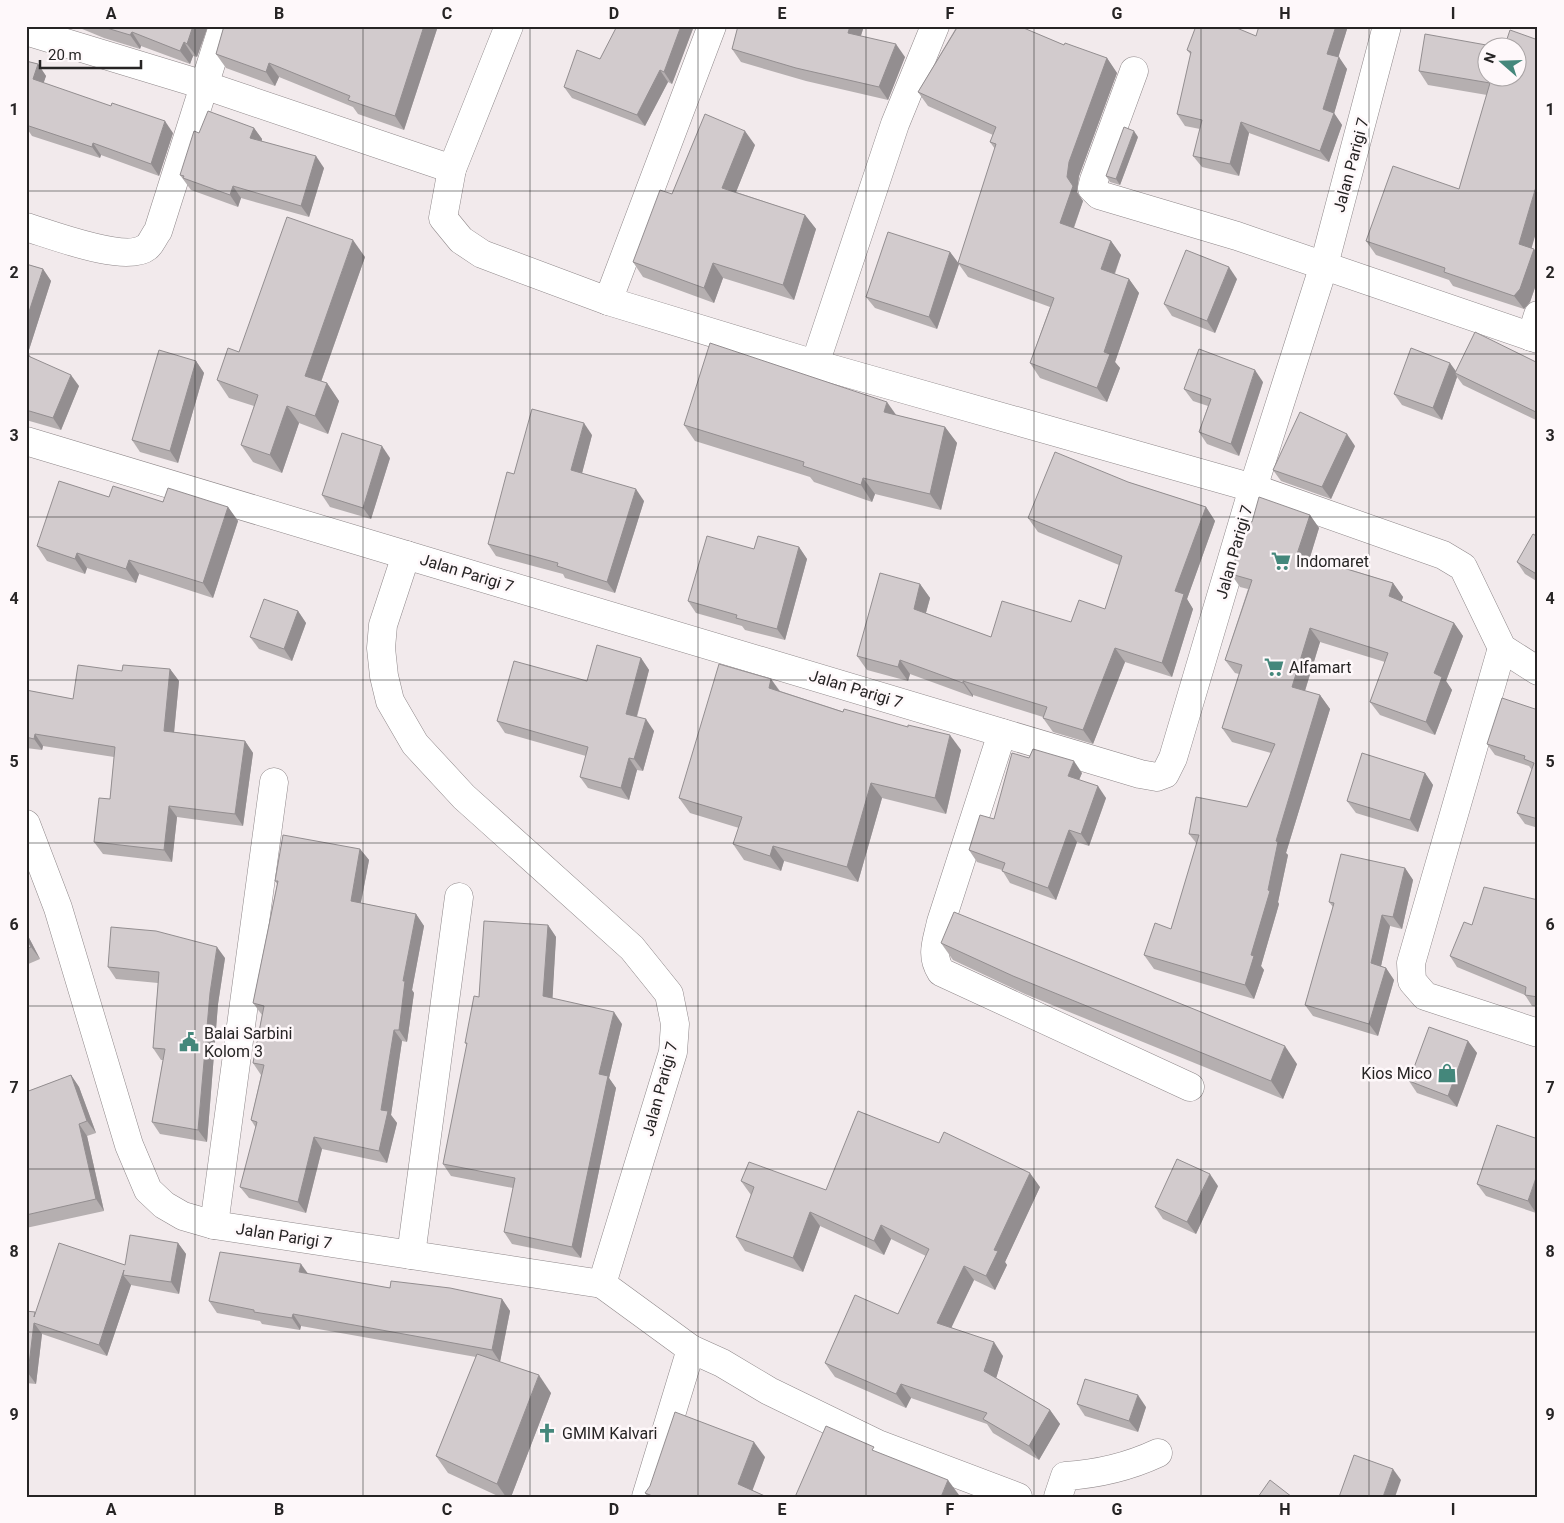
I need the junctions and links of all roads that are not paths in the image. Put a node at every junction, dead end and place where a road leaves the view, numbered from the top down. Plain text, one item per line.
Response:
1 (223, 26) edge
2 (509, 26) edge
3 (712, 26) edge
4 (935, 26) edge
5 (1387, 26) edge
6 (26, 30) edge
7 (1134, 71) dead end
8 (204, 85) junction
9 (452, 170) junction
10 (26, 226) edge
11 (1324, 265) junction
12 (608, 301) junction
13 (1535, 330) edge
14 (815, 364) junction
15 (26, 441) edge
16 (1253, 488) junction
17 (406, 555) junction
18 (1502, 648) junction
19 (1538, 671) edge
20 (1002, 733) junction
21 (274, 782) dead end
22 (26, 824) edge
23 (459, 897) dead end
24 (1538, 1032) edge
25 (1190, 1087) dead end
26 (214, 1225) junction
27 (411, 1255) junction
28 (602, 1284) junction
29 (691, 1349) junction
30 (1158, 1454) dead end
31 (646, 1497) edge
32 (1018, 1497) edge
33 (1058, 1497) edge

1 - 8 street
2 - 9 street
3 - 12 street
4 - 14 street
5 - 11 street, Jalan Parigi 7
6 - 8 street
7 - 11 street
8 - 9 street
8 - 10 street
9 - 12 street
11 - 13 street
11 - 16 street, Jalan Parigi 7
12 - 14 street
14 - 16 street
15 - 17 street
16 - 18 street
16 - 20 street, Jalan Parigi 7
17 - 20 street, Jalan Parigi 7
17 - 28 street, Jalan Parigi 7
18 - 19 street
18 - 24 street
20 - 25 street
21 - 26 street
22 - 26 street, Jalan Parigi 7
23 - 27 street
26 - 27 street, Jalan Parigi 7
27 - 28 street, Jalan Parigi 7
28 - 29 street
29 - 31 street
29 - 32 street
30 - 33 street

